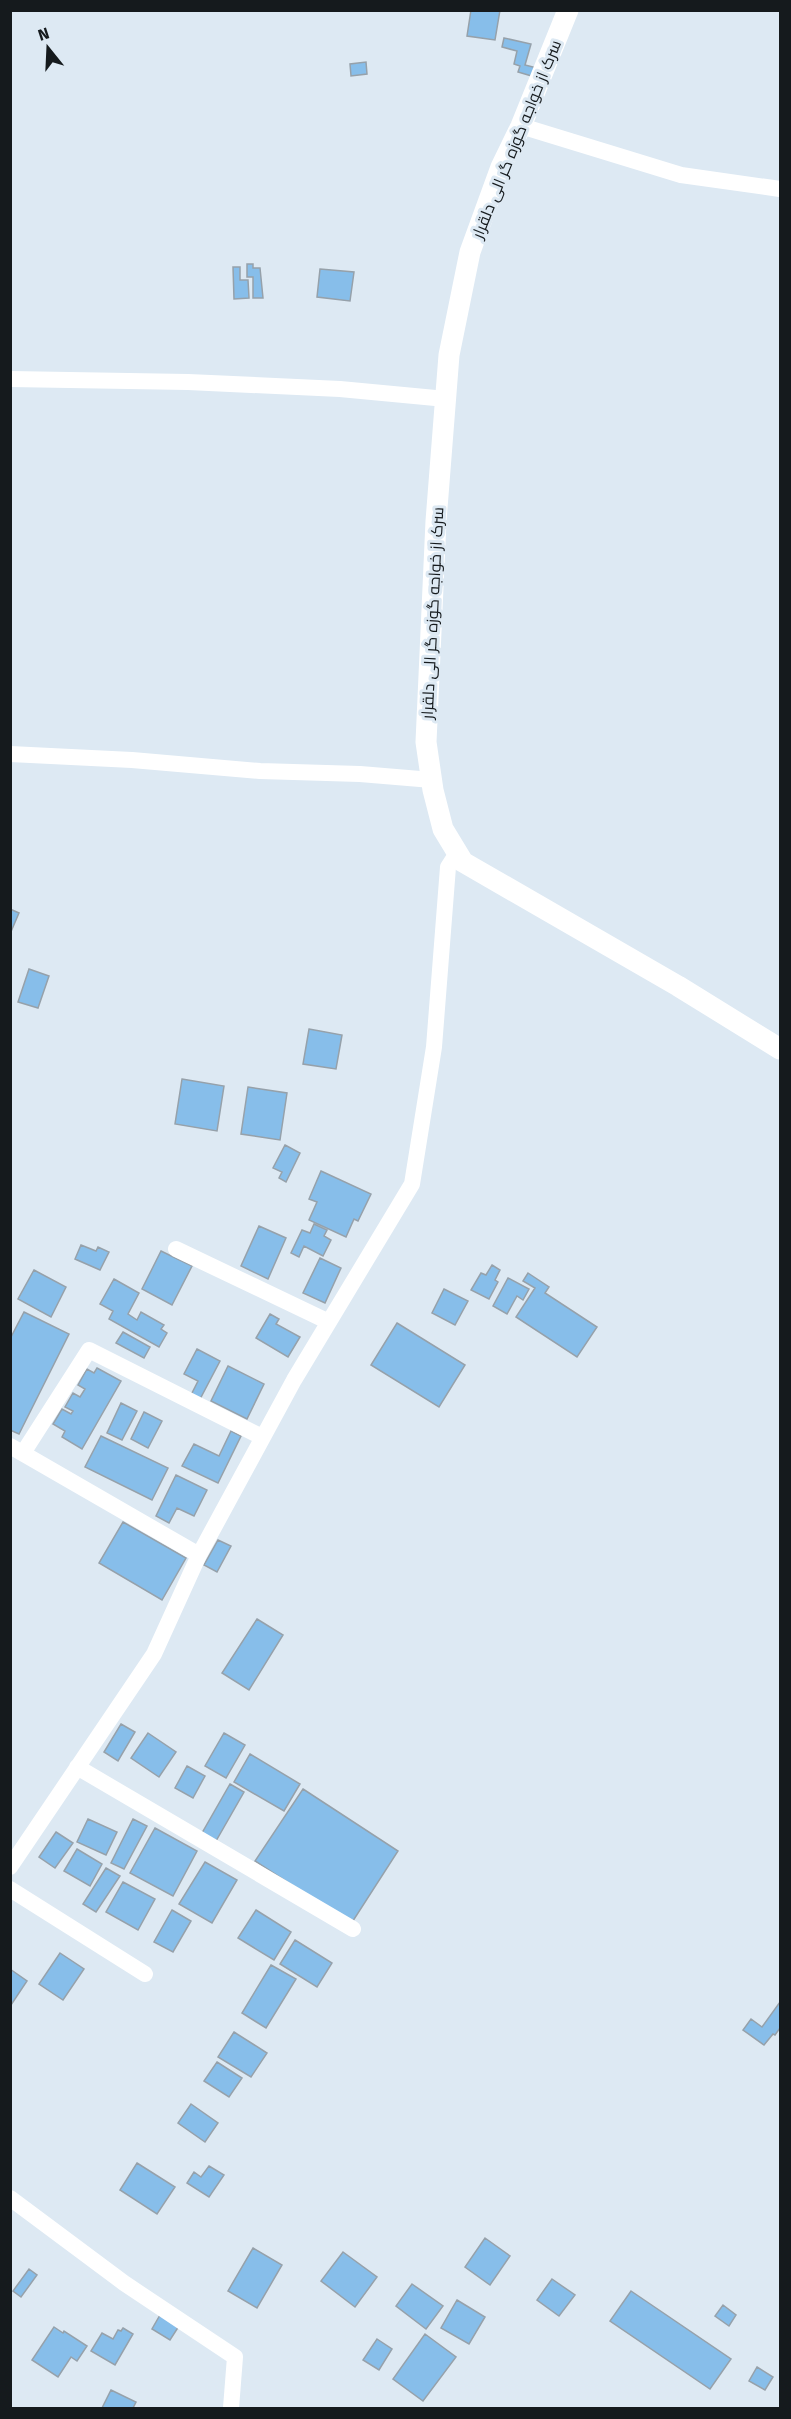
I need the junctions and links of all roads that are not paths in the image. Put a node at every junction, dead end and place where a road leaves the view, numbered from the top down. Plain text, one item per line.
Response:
1 (568, 10) edge
2 (521, 126) junction
3 (780, 189) edge
4 (10, 379) edge
5 (446, 399) junction
6 (10, 754) edge
7 (432, 780) junction
8 (457, 853) junction
9 (780, 1049) edge
10 (176, 1249) dead end
11 (328, 1322) junction
12 (262, 1437) junction
13 (17, 1449) edge
14 (199, 1555) junction
15 (77, 1767) junction
16 (10, 1867) edge
17 (10, 1889) edge
18 (353, 1929) dead end
19 (145, 1974) dead end
20 (10, 2198) edge
21 (231, 2409) edge

1 - 2 street, سرک از خواجه گوزه گر الی دلقرار
2 - 3 street
2 - 5 street, سرک از خواجه گوزه گر الی دلقرار
4 - 5 street
5 - 7 street, سرک از خواجه گوزه گر الی دلقرار
6 - 7 street
7 - 8 street, سرک از خواجه گوزه گر الی دلقرار
8 - 9 street, سرک از خواجه گوزه گر الی دلقرار
8 - 11 street
10 - 11 street
11 - 12 street
12 - 13 street
12 - 14 street
13 - 14 street
14 - 15 street
15 - 16 street
15 - 18 street
17 - 19 street
20 - 21 street

